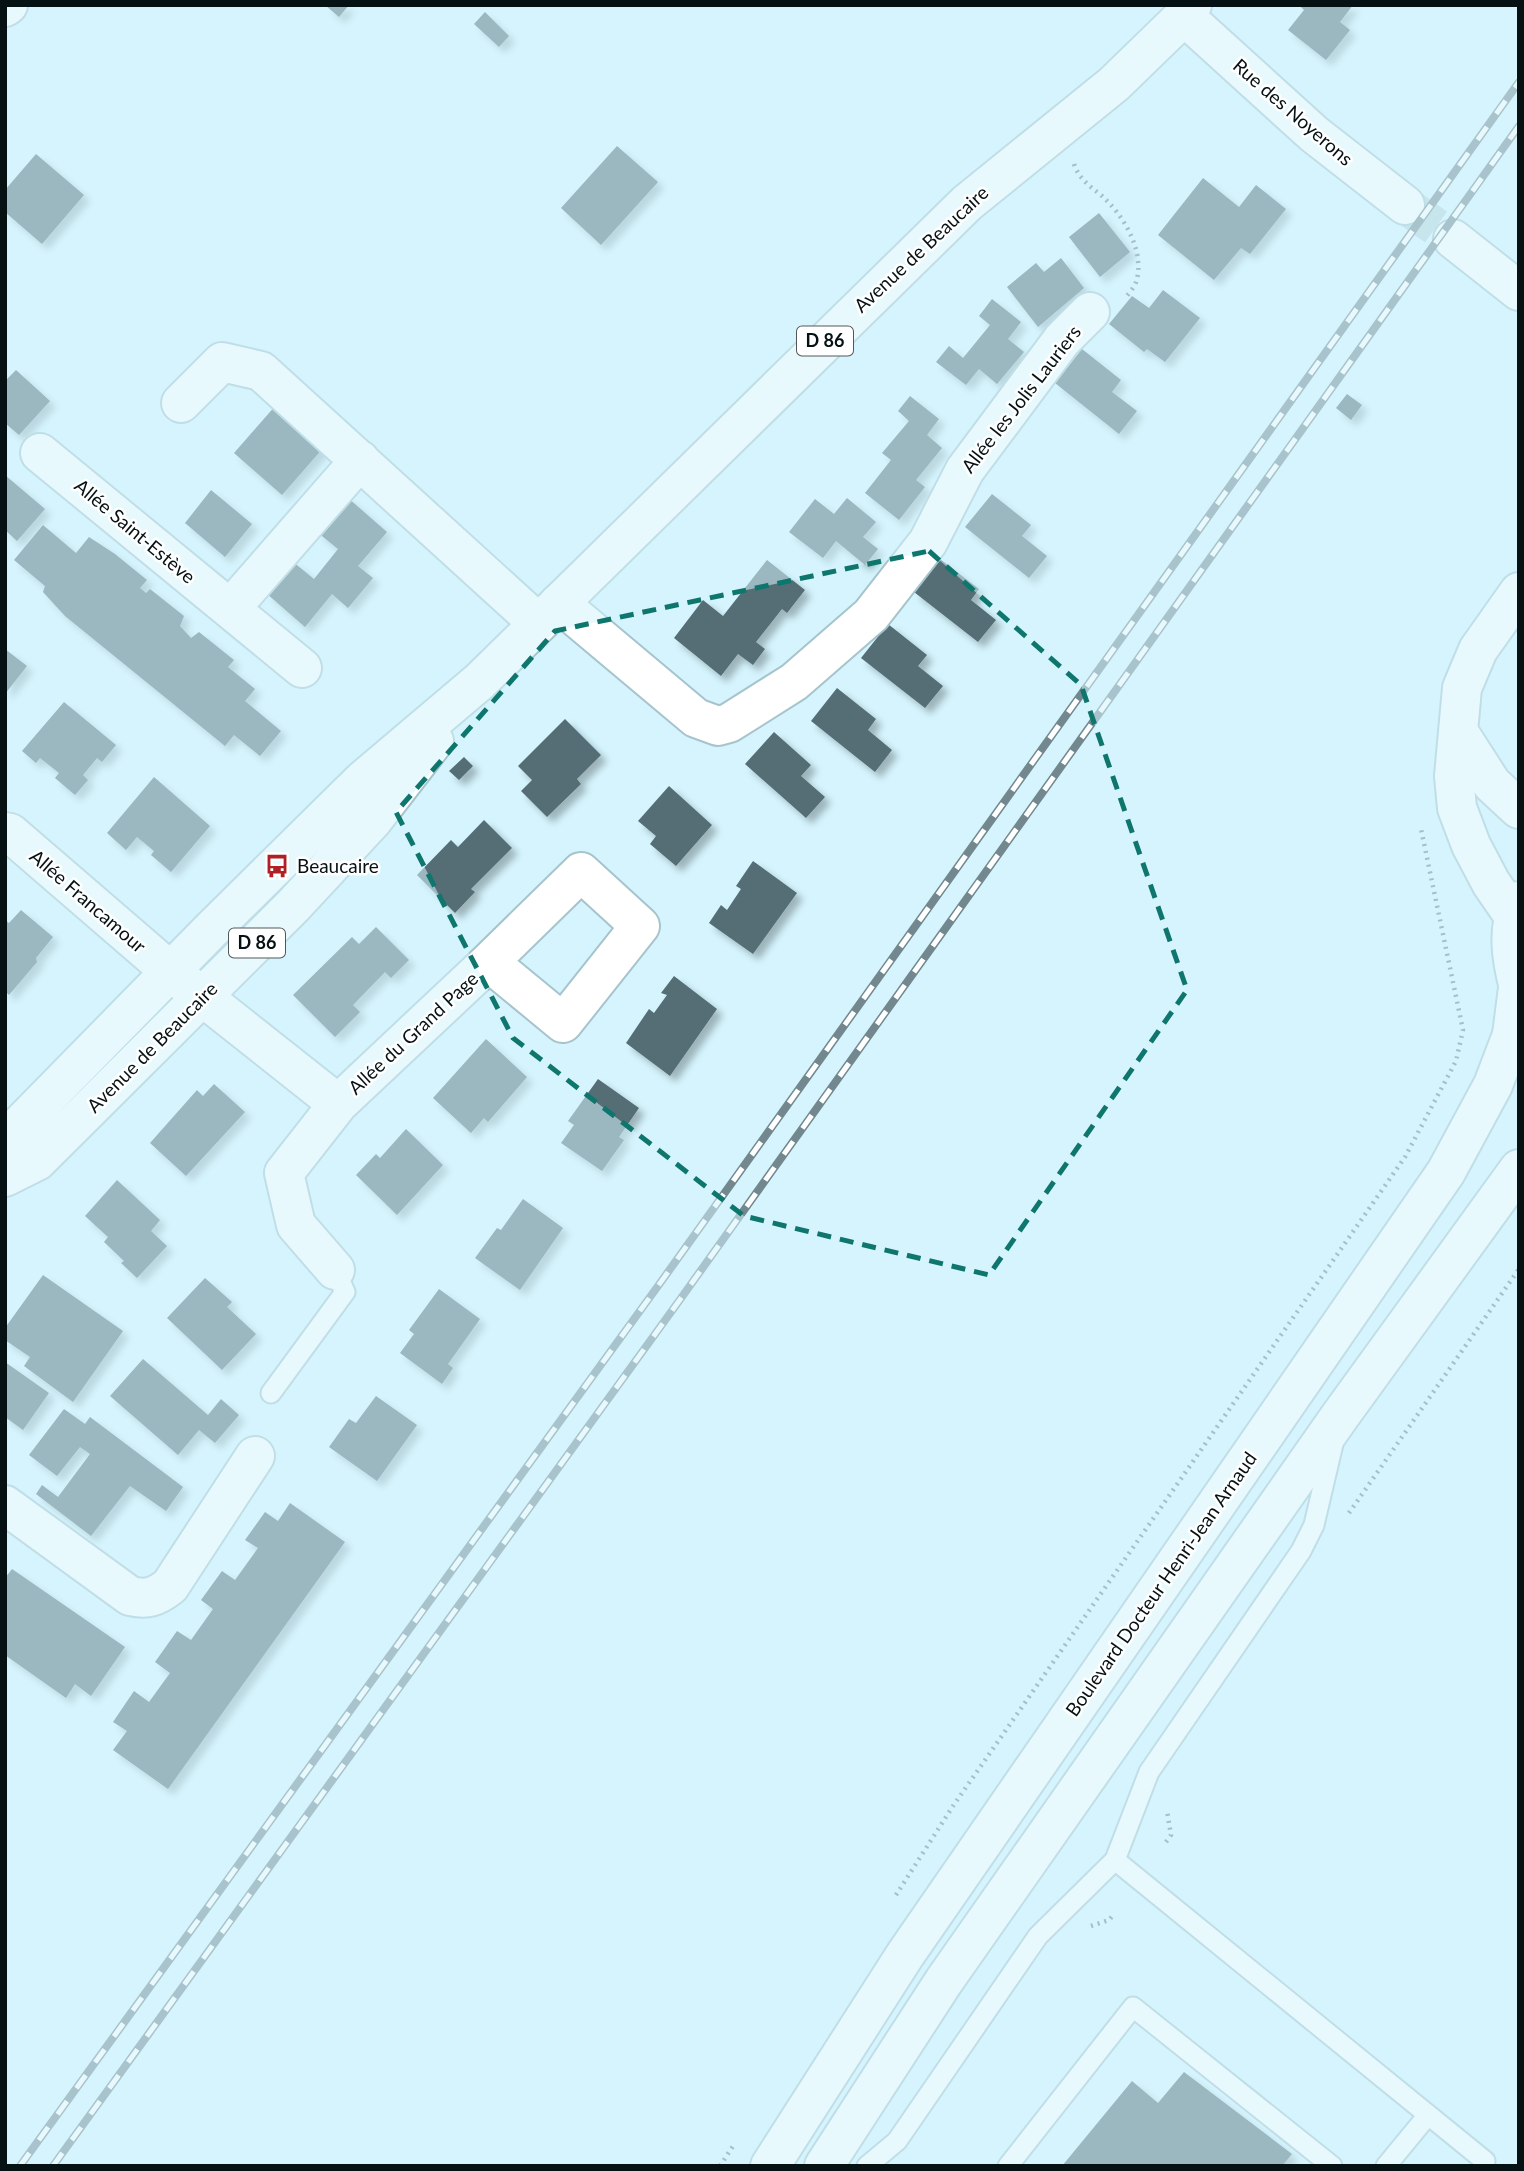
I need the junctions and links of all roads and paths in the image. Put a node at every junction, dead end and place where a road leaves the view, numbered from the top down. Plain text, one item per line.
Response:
1 (1183, 9) edge
2 (1083, 156) dead end
3 (1405, 205) tunnel mouth
4 (1453, 239) tunnel mouth
5 (1519, 291) edge
6 (1090, 312) joint
7 (181, 403) dead end
8 (40, 453) dead end
9 (360, 460) junction
10 (1519, 592) edge
11 (230, 610) junction
12 (549, 613) junction
13 (302, 668) dead end
14 (480, 681) junction
15 (1458, 731) junction
16 (1519, 809) edge
17 (1429, 826) dead end
18 (5, 832) edge
19 (1516, 908) edge
20 (489, 962) dead end
21 (170, 971) junction
22 (1519, 988) edge
23 (202, 997) junction
24 (338, 1104) junction
25 (5, 1142) edge
26 (1519, 1168) edge
27 (5, 1177) edge
28 (335, 1270) joint
29 (271, 1393) dead end
30 (1340, 1416) junction
31 (255, 1455) dead end
32 (5, 1505) edge
33 (1115, 1860) junction
34 (893, 1899) dead end
35 (1428, 2115) junction
36 (736, 2143) dead end
37 (1485, 2161) dead end
38 (720, 2166) edge
39 (770, 2166) edge
40 (824, 2166) edge
41 (867, 2166) edge
42 (1008, 2166) edge
43 (1332, 2166) edge
44 (1386, 2166) edge

1 - 3 main road, Rue des Noyerons
1 - 12 main road, Avenue de Beaucaire / D 86
2 - 6 path
4 - 5 main road
6 - 12 main road, Allée les Jolis Lauriers
7 - 9 main road, Allée les Jolis Lauriers
8 - 11 main road, Allée Saint-Estève
9 - 11 main road
9 - 12 main road, Allée les Jolis Lauriers
10 - 15 main road
11 - 13 main road, Allée Saint-Estève
12 - 14 main road, Avenue de Beaucaire / D 86
14 - 21 main road, Avenue de Beaucaire / D 86
14 - 23 main road, Avenue de Beaucaire / D 86
15 - 16 main road
15 - 19 main road
17 - 34 path
18 - 21 main road, Allée Francamour
19 - 22 main road, Boulevard Docteur Henri-Jean Arnaud
20 - 24 main road, Allée du Grand Page
21 - 23 main road, Allée du Grand Page
21 - 25 main road, Avenue de Beaucaire / D 86
22 - 39 main road, Boulevard Docteur Henri-Jean Arnaud
23 - 24 main road, Allée du Grand Page
23 - 27 main road, Avenue de Beaucaire / D 86
24 - 28 main road, Allée du Grand Page
26 - 30 main road
28 - 29 lane
30 - 33 lane
30 - 40 main road
31 - 32 main road
33 - 35 lane
33 - 41 lane
35 - 37 lane
35 - 44 lane
36 - 38 path
42 - 43 lane

